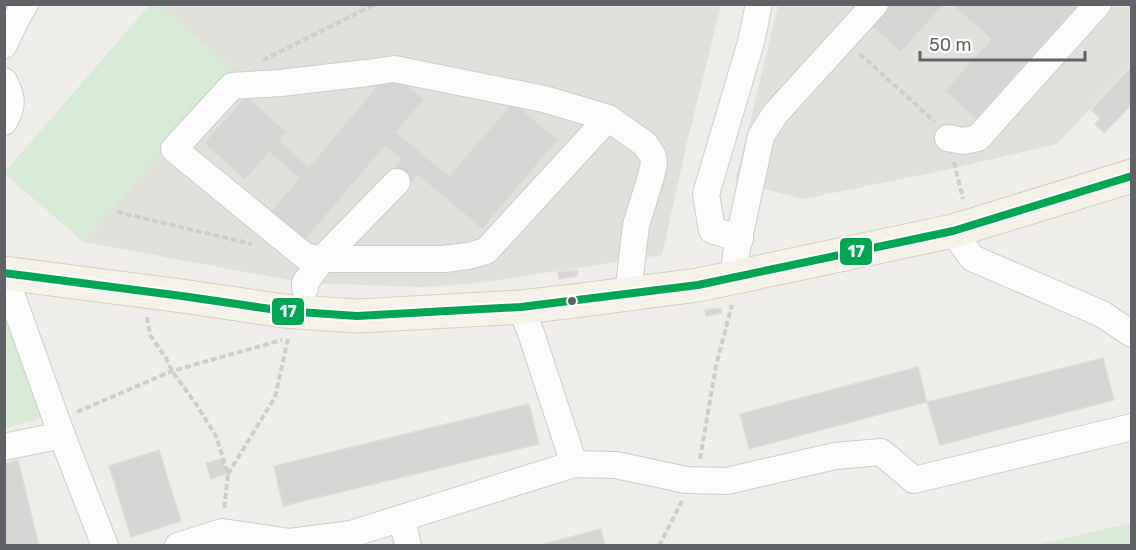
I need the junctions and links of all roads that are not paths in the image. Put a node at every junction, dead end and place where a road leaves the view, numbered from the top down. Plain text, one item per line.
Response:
1 (25, 4) edge
2 (759, 4) edge
3 (875, 4) edge
4 (1098, 4) edge
5 (4, 45) edge
6 (4, 81) edge
7 (608, 118) junction
8 (4, 122) edge
9 (948, 138) road end
10 (1131, 176) edge
11 (397, 182) dead end
12 (953, 231) junction
13 (740, 239) junction
14 (322, 259) junction
15 (4, 273) edge
16 (4, 281) edge
17 (734, 287) junction
18 (305, 288) dead end
19 (628, 294) junction
20 (521, 307) junction
21 (1131, 334) edge
22 (1131, 427) edge
23 (59, 428) junction
24 (4, 447) edge
25 (574, 464) junction
26 (402, 519) junction
27 (224, 539) edge
28 (105, 546) edge
29 (178, 546) edge
30 (408, 546) edge

1 - 5 street
2 - 13 street
3 - 13 street
4 - 9 street
6 - 8 street
7 - 14 street
7 - 14 street
7 - 19 street
10 - 12 main road
11 - 14 street
12 - 17 main road
12 - 21 street
13 - 17 street
14 - 18 street
15 - 20 main road
16 - 23 street
17 - 19 main road
19 - 20 main road
20 - 25 street
22 - 25 street
23 - 24 street
23 - 28 street
25 - 26 street
26 - 27 street
26 - 30 street
27 - 29 street

